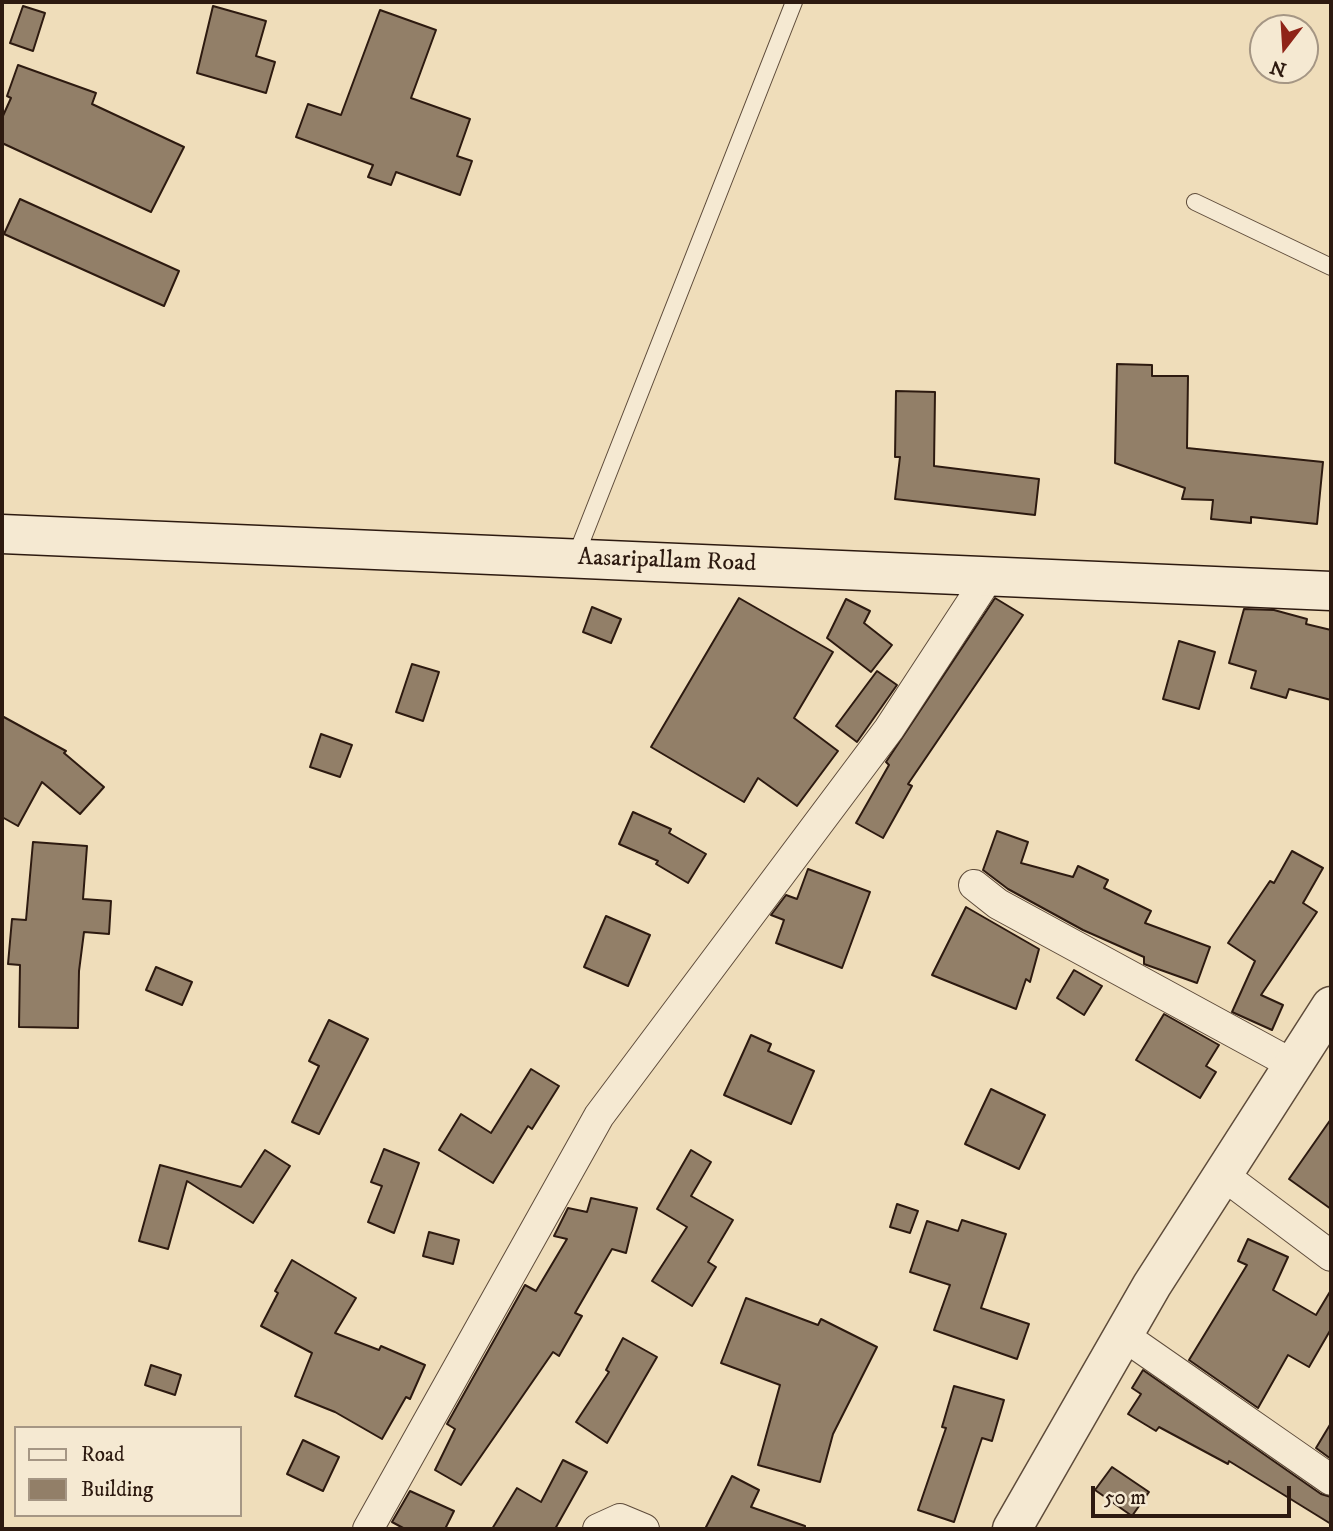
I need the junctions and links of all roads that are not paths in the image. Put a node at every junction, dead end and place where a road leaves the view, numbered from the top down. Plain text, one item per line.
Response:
1 (794, 2) edge
2 (1195, 202) dead end
3 (1331, 267) edge
4 (2, 534) edge
5 (575, 558) junction
6 (989, 576) junction
7 (1331, 591) edge
8 (974, 885) dead end
9 (1331, 1006) edge
10 (1292, 1064) junction
11 (1223, 1175) junction
12 (1331, 1256) edge
13 (1124, 1336) junction
14 (1331, 1479) edge
15 (368, 1529) edge
16 (598, 1529) edge
17 (644, 1529) edge
18 (1012, 1529) edge

1 - 5 lane
2 - 3 lane
4 - 5 main road, Aasaripallam Road
5 - 6 main road, Aasaripallam Road
6 - 7 main road, Aasaripallam Road
6 - 15 street
8 - 10 street
9 - 10 main road
10 - 11 main road
11 - 12 street
11 - 13 main road
13 - 14 street
13 - 18 main road
16 - 17 street

